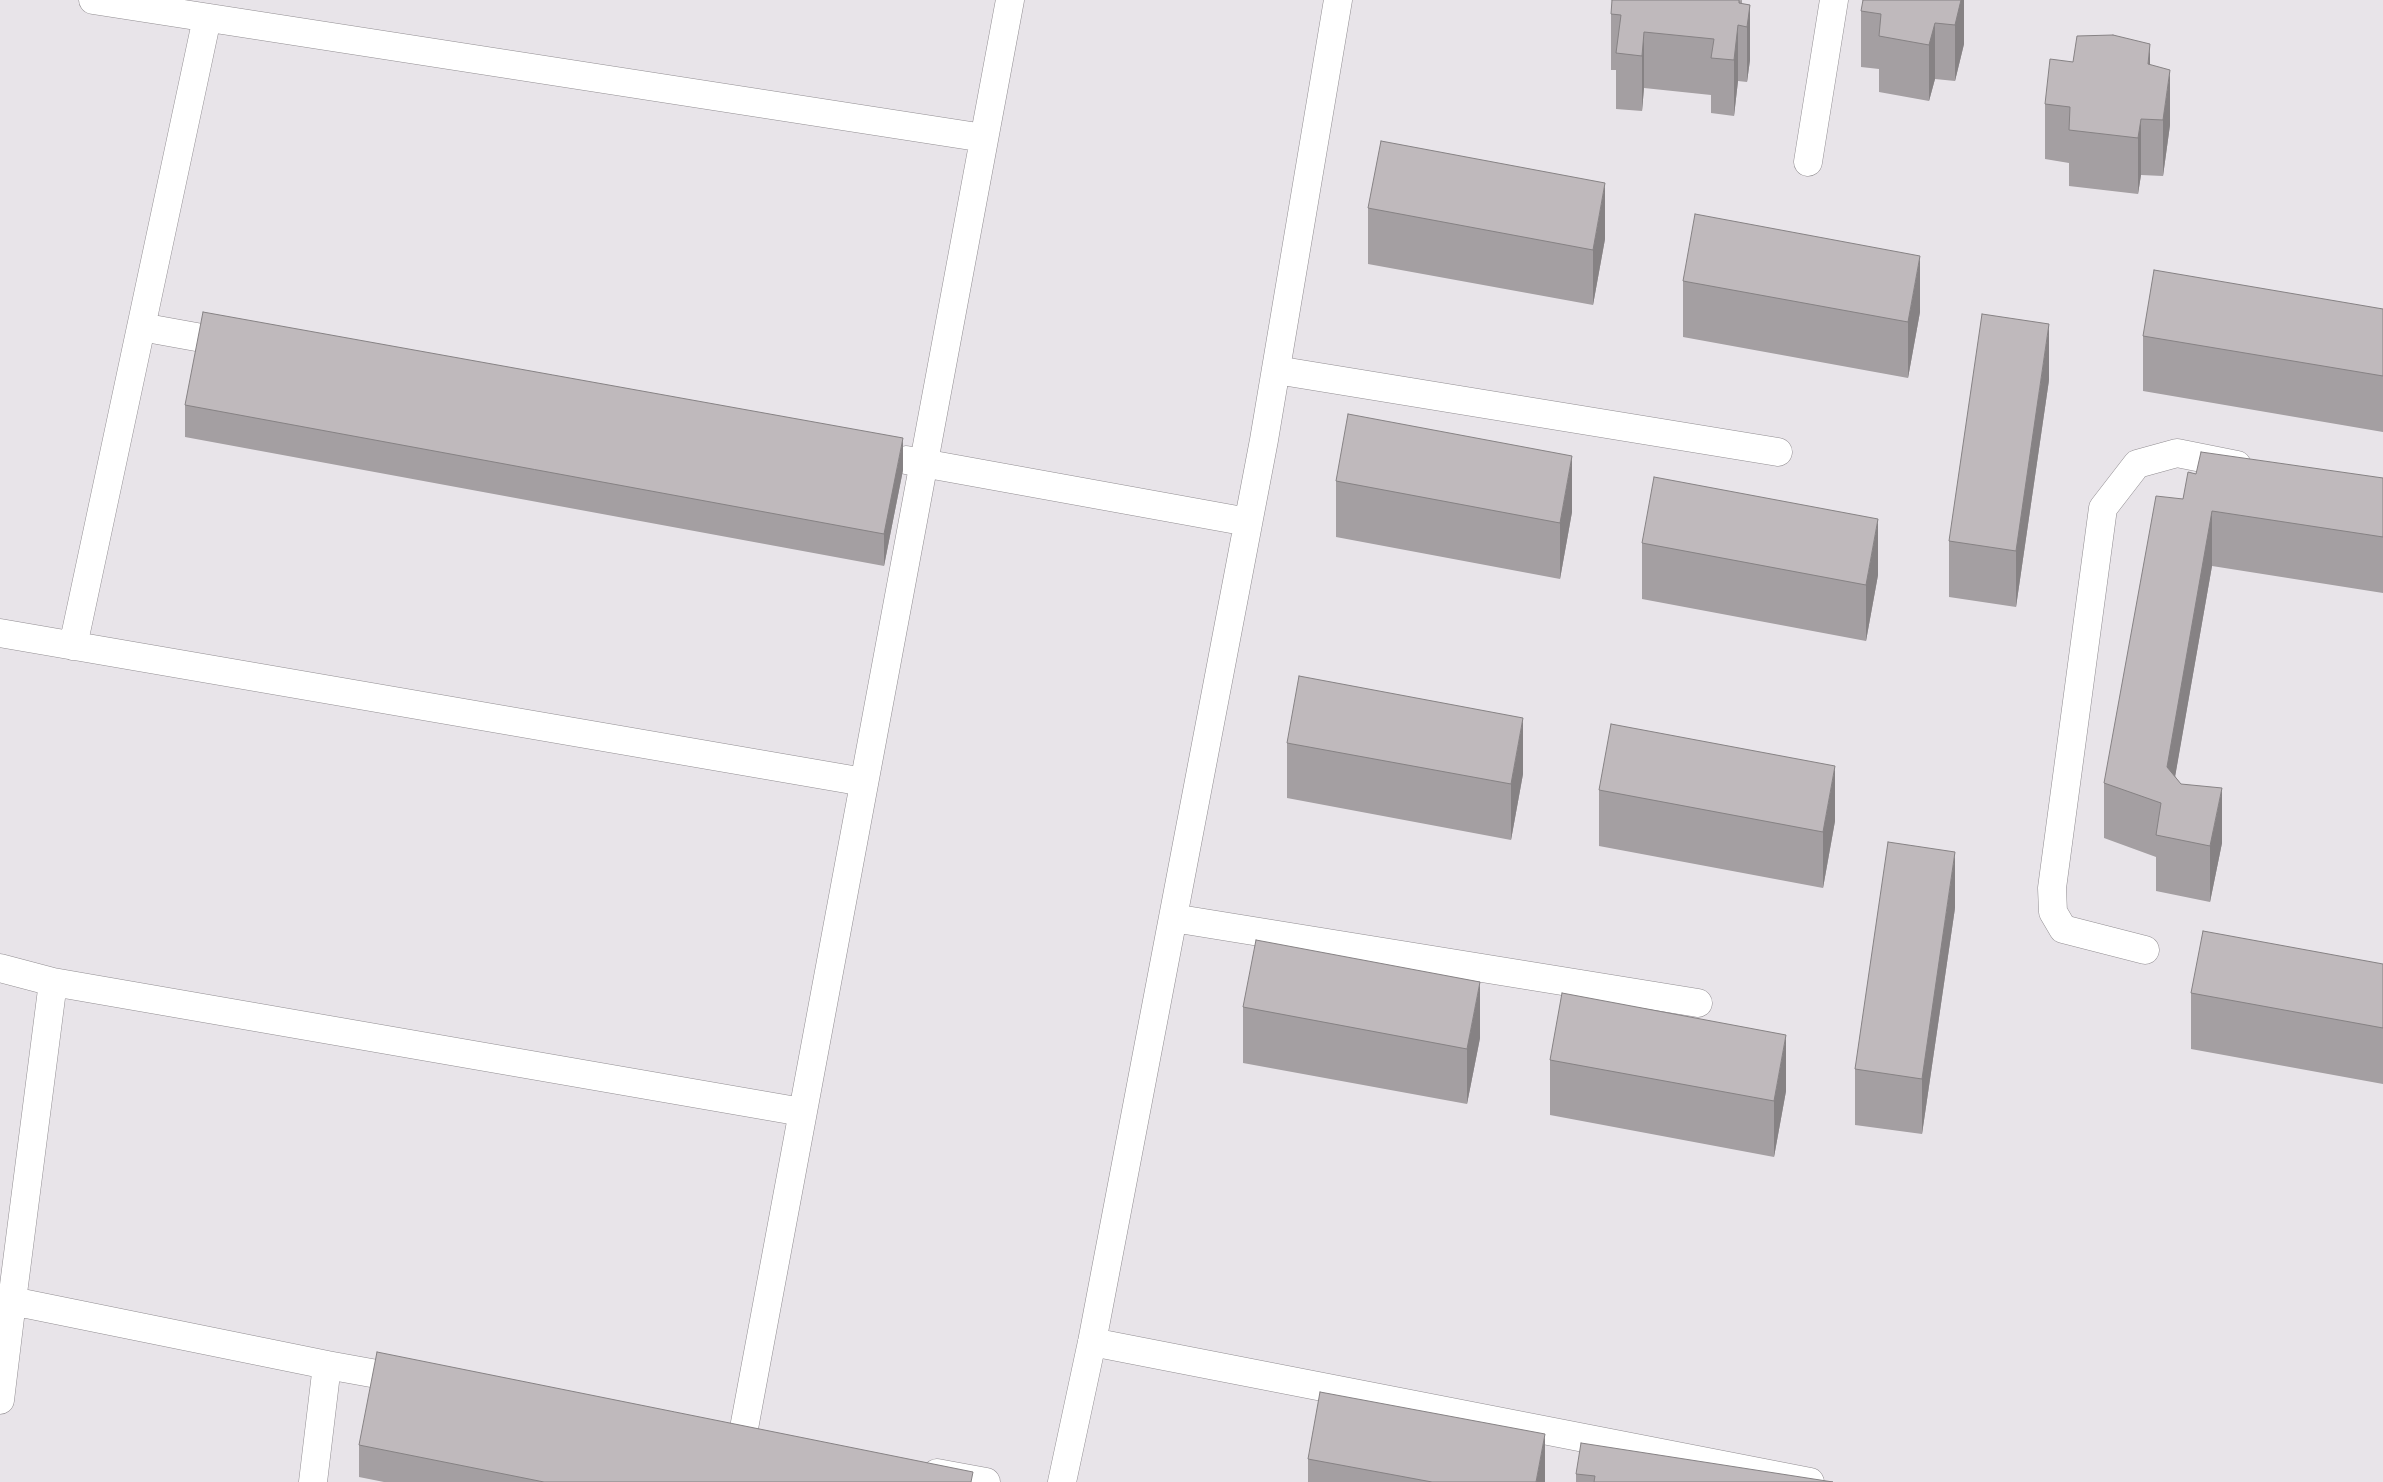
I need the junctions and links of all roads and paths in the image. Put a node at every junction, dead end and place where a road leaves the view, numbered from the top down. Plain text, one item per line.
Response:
1 (93, 0) edge
2 (1010, 0) edge
3 (1338, 0) edge
4 (1834, 0) edge
5 (207, 18) junction
6 (984, 138) junction
7 (1808, 162) dead end
8 (141, 327) junction
9 (258, 348) edge
10 (1276, 370) junction
11 (1778, 452) dead end
12 (884, 456) edge
13 (923, 462) junction
14 (2261, 470) edge
15 (1248, 522) junction
16 (0, 633) edge
17 (73, 646) junction
18 (864, 782) junction
19 (1173, 918) junction
20 (2145, 950) dead end
21 (0, 968) edge
22 (52, 982) junction
23 (1698, 1003) dead end
24 (802, 1112) junction
25 (12, 1301) junction
26 (1092, 1342) junction
27 (327, 1365) junction
28 (433, 1384) edge
29 (0, 1400) edge
30 (771, 1444) edge
31 (908, 1468) edge
32 (313, 1482) edge
33 (986, 1482) edge
34 (1062, 1482) edge
35 (1810, 1482) edge

1 - 5 street
2 - 6 street
3 - 10 street
4 - 7 street
5 - 6 street
5 - 8 street
6 - 13 street
8 - 9 street
8 - 17 street
10 - 11 street
10 - 15 street
12 - 13 street
13 - 15 street
13 - 18 street
14 - 20 street
15 - 19 street
16 - 17 street
17 - 18 street
18 - 24 street
19 - 23 street
19 - 26 street
21 - 22 street
22 - 24 street
22 - 25 street
24 - 30 street
25 - 27 street
25 - 29 street
26 - 34 street
26 - 35 street
27 - 28 street
27 - 32 street
31 - 33 street

